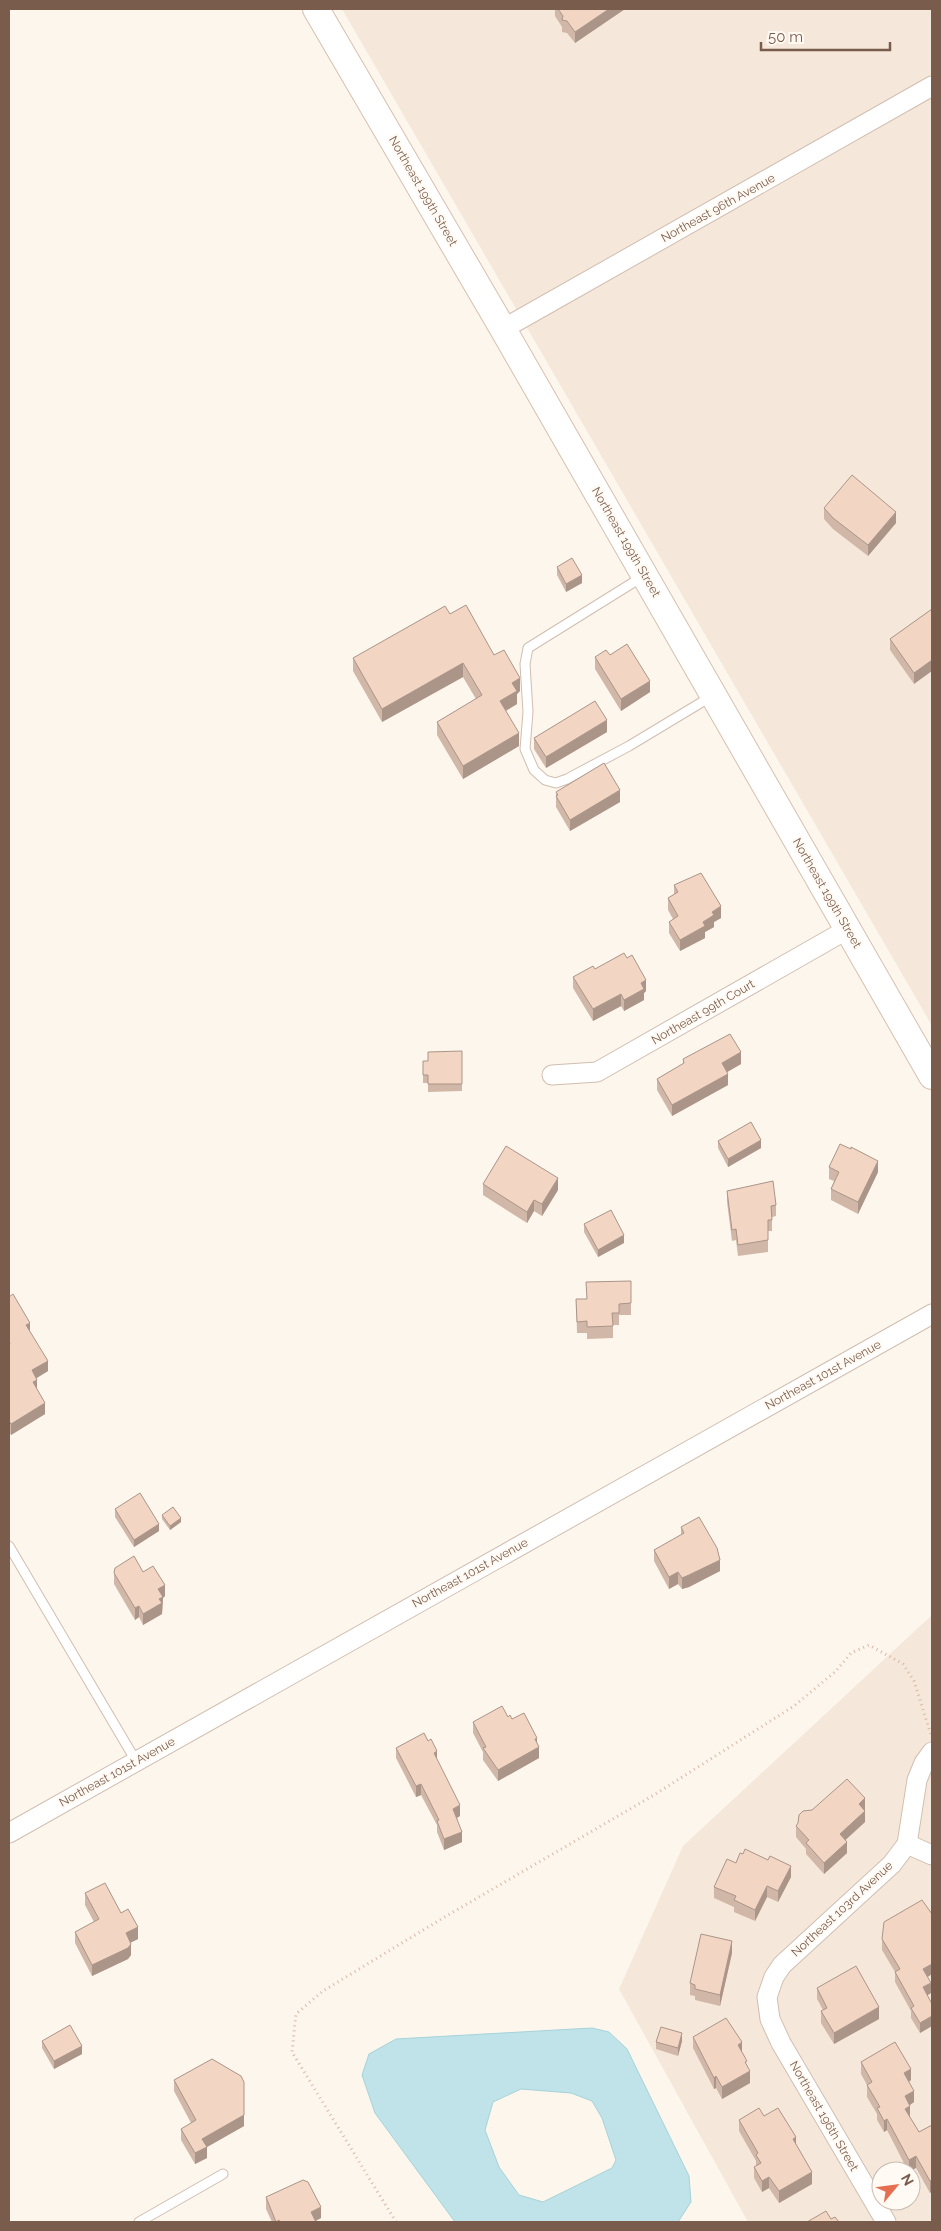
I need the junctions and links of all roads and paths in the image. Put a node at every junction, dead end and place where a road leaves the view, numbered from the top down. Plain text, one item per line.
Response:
1 (316, 9) edge
2 (932, 86) edge
3 (503, 329) junction
4 (645, 575) junction
5 (714, 695) junction
6 (848, 929) junction
7 (552, 1075) dead end
8 (932, 1076) edge
9 (932, 1314) edge
10 (9, 1546) edge
11 (932, 1739) edge
12 (932, 1752) edge
13 (136, 1761) junction
14 (9, 1833) edge
15 (907, 1844) junction
16 (932, 1855) edge
17 (767, 2008) joint
18 (223, 2174) dead end
19 (139, 2222) edge
20 (396, 2222) edge
21 (886, 2222) edge

1 - 3 main road, Northeast 199th Street
2 - 3 street, Northeast 96th Avenue
3 - 4 main road, Northeast 199th Street
4 - 5 main road, Northeast 199th Street
4 - 5 lane
5 - 6 main road, Northeast 199th Street
6 - 7 street, Northeast 99th Court
6 - 8 main road, Northeast 199th Street
9 - 13 street, Northeast 101st Avenue
10 - 13 lane
11 - 20 path
12 - 15 street, Northeast 103rd Avenue
13 - 14 street, Northeast 101st Avenue
15 - 16 street
15 - 17 street, Northeast 103rd Avenue
17 - 21 street, Northeast 196th Street
18 - 19 lane

